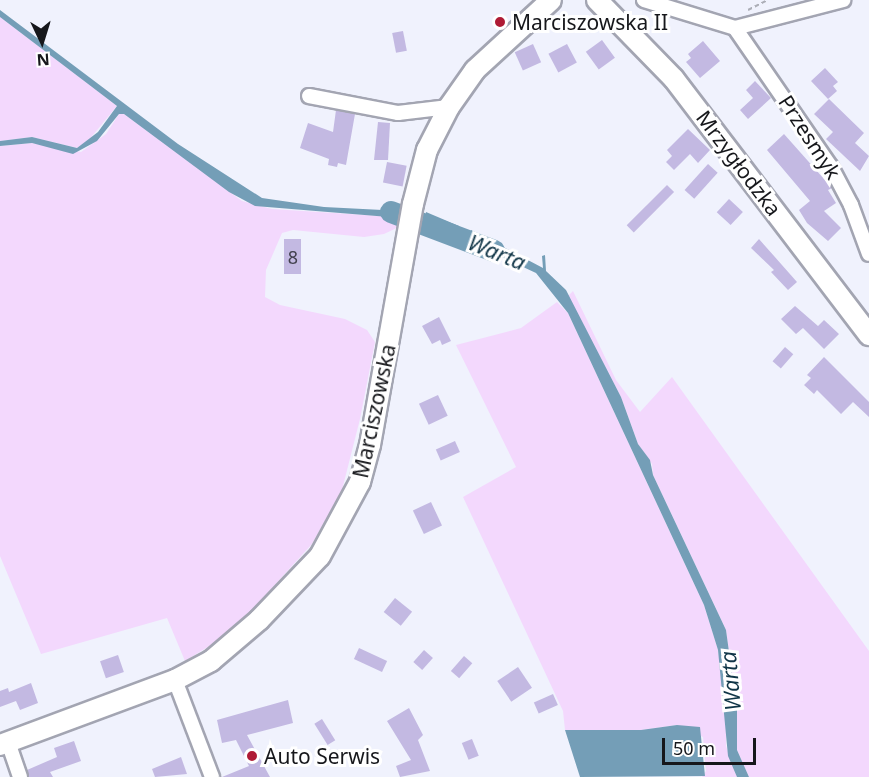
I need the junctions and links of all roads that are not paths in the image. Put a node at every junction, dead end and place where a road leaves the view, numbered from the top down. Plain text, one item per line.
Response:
1 (552, 0) edge
2 (597, 0) edge
3 (644, 0) edge
4 (843, 0) edge
5 (735, 28) junction
6 (309, 96) dead end
7 (448, 107) junction
8 (869, 254) edge
9 (869, 335) edge
10 (175, 680) junction
11 (4, 743) edge
12 (20, 777) edge
13 (212, 777) edge

1 - 7 street, Marciszowska
2 - 9 street, Mrzygłodzka
3 - 5 street
4 - 5 street
5 - 8 street, Przesmyk
6 - 7 street
7 - 10 street, Marciszowska
10 - 11 street, Marciszowska
10 - 13 street
11 - 12 street

